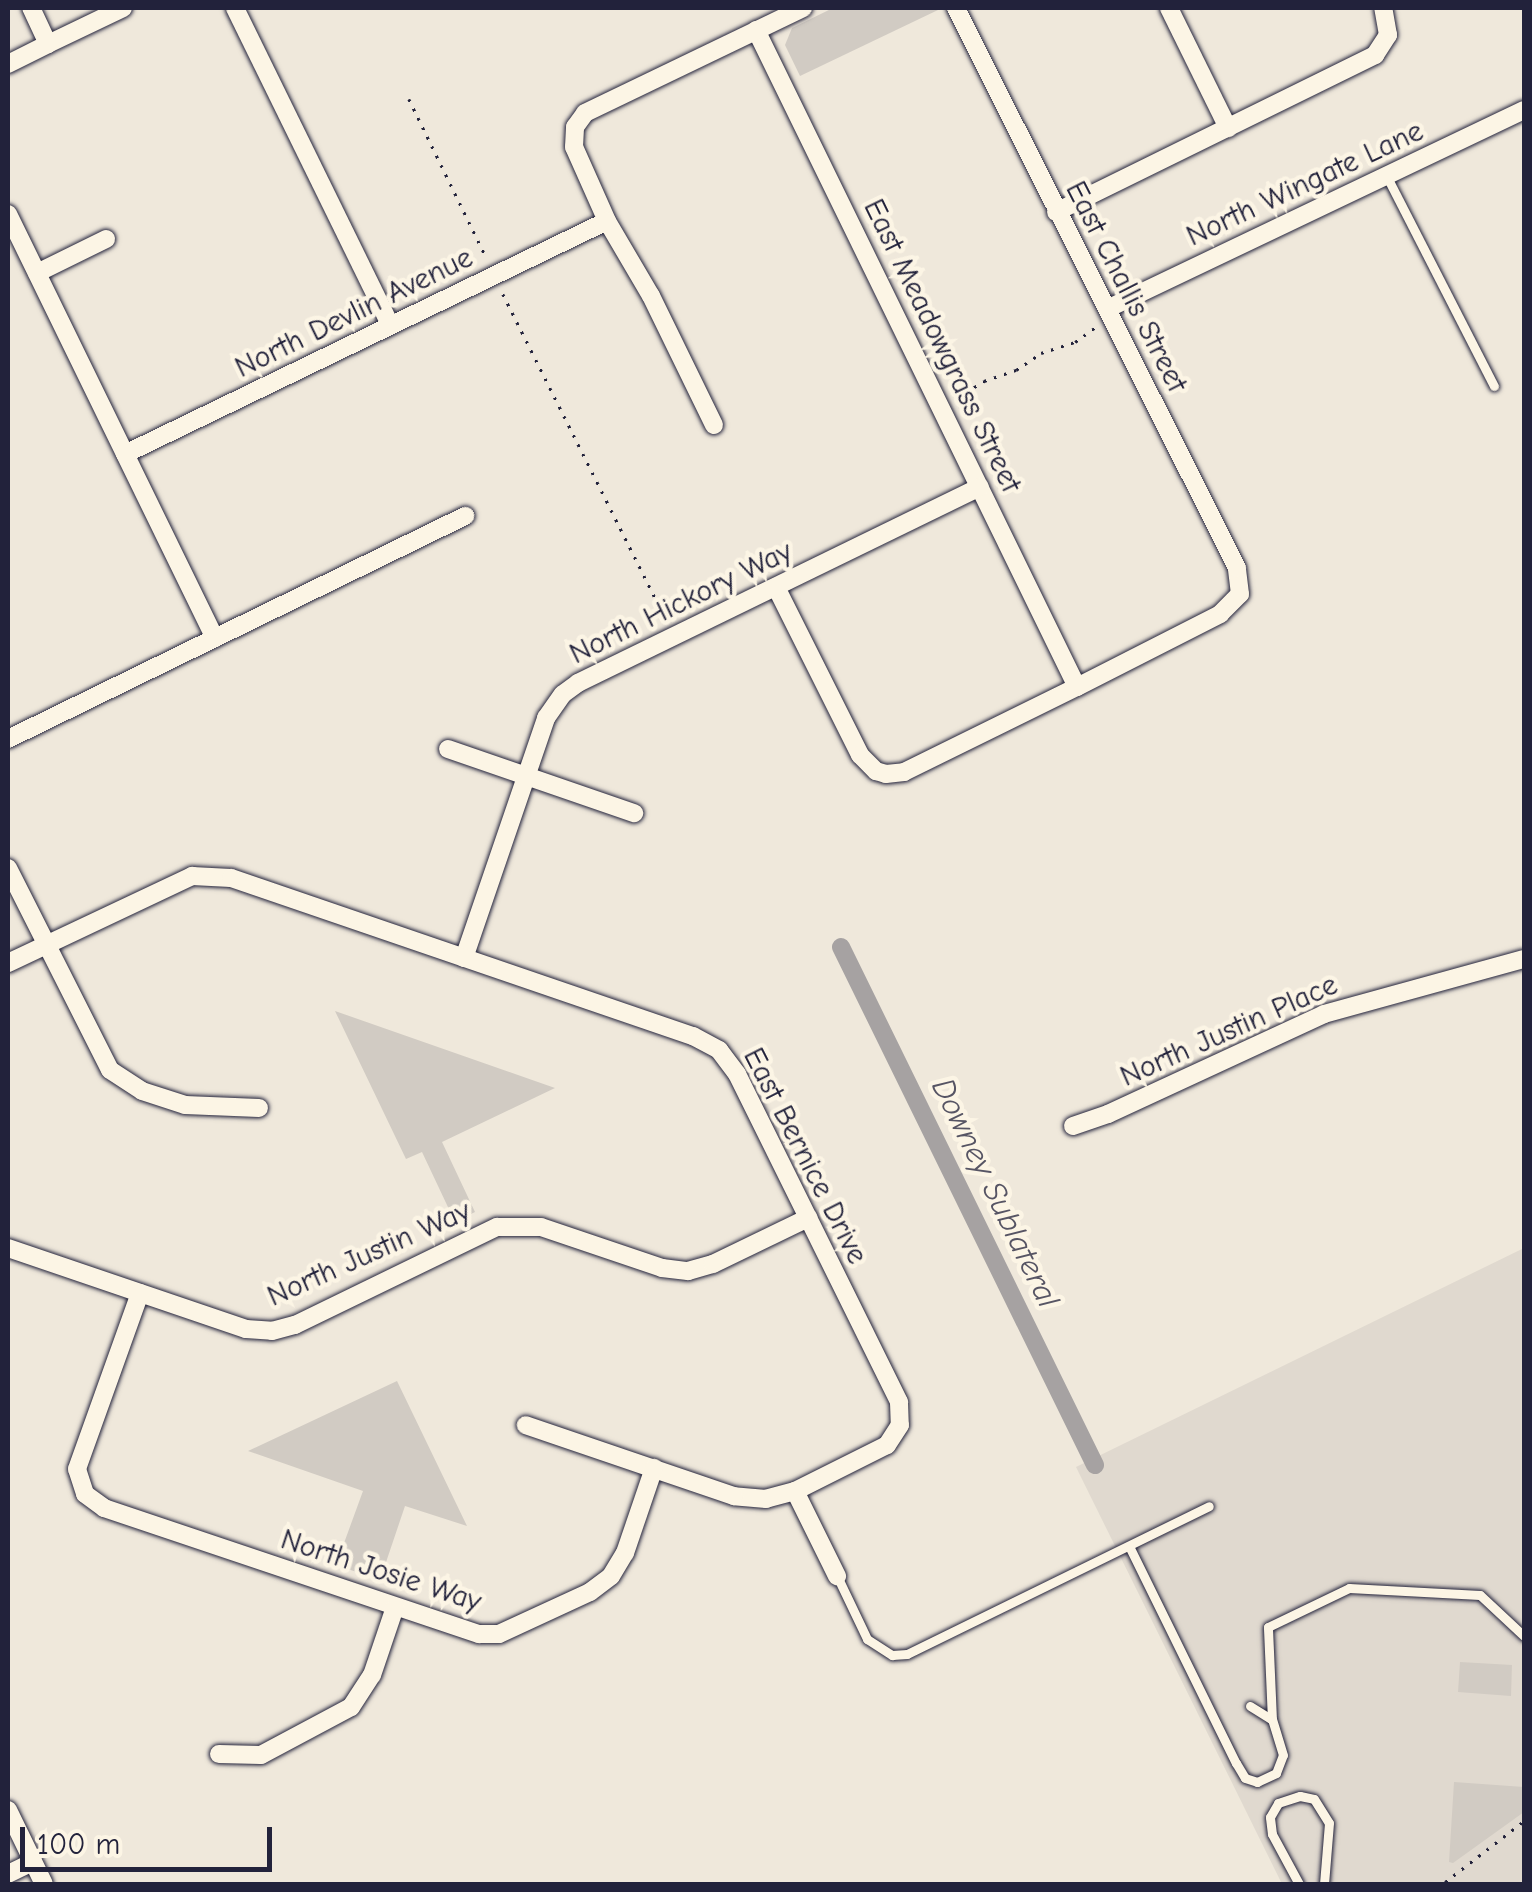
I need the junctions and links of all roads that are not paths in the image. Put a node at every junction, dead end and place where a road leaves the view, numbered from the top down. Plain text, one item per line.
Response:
1 (30, 8) edge
2 (123, 8) edge
3 (235, 8) edge
4 (803, 8) edge
5 (956, 8) edge
6 (1169, 8) edge
7 (1383, 8) edge
8 (756, 30) junction
9 (48, 44) junction
10 (8, 64) edge
11 (1524, 110) edge
12 (1228, 128) junction
13 (1386, 175) junction
14 (1056, 212) junction
15 (8, 214) edge
16 (607, 221) junction
17 (106, 239) dead end
18 (37, 273) junction
19 (1109, 308) junction
20 (390, 325) junction
21 (1494, 386) dead end
22 (714, 425) dead end
23 (125, 454) junction
24 (980, 487) junction
25 (465, 516) dead end
26 (776, 587) junction
27 (215, 638) junction
28 (1077, 687) junction
29 (8, 739) edge
30 (448, 749) dead end
31 (526, 776) junction
32 (634, 813) dead end
33 (8, 868) edge
34 (45, 945) junction
35 (464, 958) junction
36 (1524, 959) edge
37 (8, 964) edge
38 (259, 1108) dead end
39 (1073, 1126) dead end
40 (808, 1218) junction
41 (8, 1248) edge
42 (140, 1293) junction
43 (526, 1425) dead end
44 (654, 1468) junction
45 (795, 1490) junction
46 (1210, 1506) dead end
47 (1128, 1546) junction
48 (837, 1576) joint
49 (395, 1607) junction
50 (1524, 1636) edge
51 (1250, 1706) dead end
52 (1272, 1720) junction
53 (219, 1754) dead end
54 (8, 1810) edge
55 (33, 1862) junction
56 (8, 1874) edge
57 (44, 1884) edge
58 (1298, 1884) edge
59 (1324, 1884) edge

1 - 9 street
2 - 9 street
3 - 20 street
4 - 8 street
5 - 14 street, East Challis Street
6 - 12 street
7 - 12 street
8 - 16 street
8 - 24 street, East Meadowgrass Street
9 - 10 street
11 - 13 street, North Wingate Lane
12 - 14 street
13 - 19 street, North Wingate Lane
13 - 21 lane
14 - 19 street, East Challis Street
15 - 18 street
16 - 20 street, North Devlin Avenue
16 - 22 street
17 - 18 street
18 - 23 street
19 - 28 street, East Challis Street
20 - 23 street, North Devlin Avenue
23 - 27 street
24 - 26 street, North Hickory Way
24 - 28 street, East Meadowgrass Street
25 - 27 street
26 - 28 street
26 - 31 street, North Hickory Way
27 - 29 street
30 - 31 street
31 - 32 street
31 - 35 street, North Hickory Way
33 - 34 street
34 - 35 street
34 - 37 street
34 - 38 street
35 - 40 street, East Bernice Drive
36 - 39 street, North Justin Place
40 - 42 street, North Justin Way
40 - 45 street, East Bernice Drive
41 - 42 street, North Justin Way
42 - 49 street, North Josie Way
43 - 44 street
44 - 45 street
44 - 49 street, North Josie Way
45 - 48 street
46 - 47 lane
47 - 48 lane
47 - 52 lane
49 - 53 street
50 - 52 lane
51 - 52 lane
54 - 55 street
55 - 56 street
55 - 57 street
58 - 59 lane

